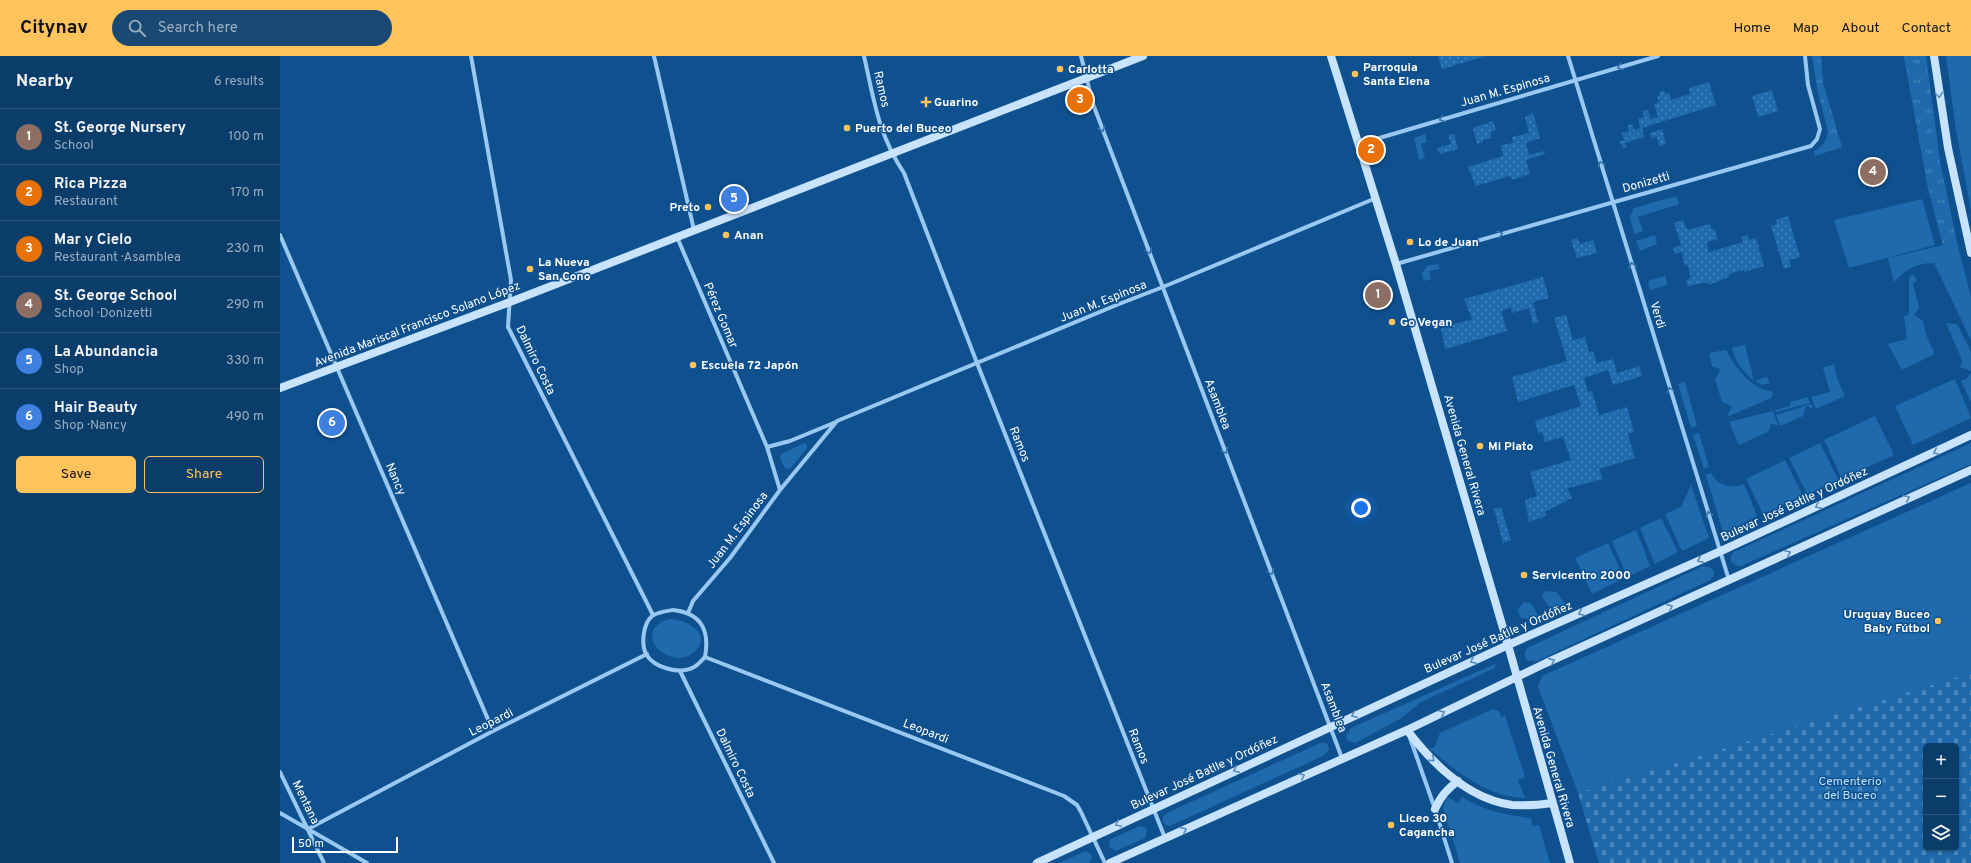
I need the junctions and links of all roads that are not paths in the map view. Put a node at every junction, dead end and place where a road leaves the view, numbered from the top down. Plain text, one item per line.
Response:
1 (471, 56) edge
2 (654, 56) edge
3 (864, 56) edge
4 (1081, 56) edge
5 (1143, 56) edge
6 (1331, 56) edge
7 (1568, 56) edge
8 (1658, 56) edge
9 (1805, 56) edge
10 (1934, 56) edge
11 (1086, 79) junction
12 (1575, 80) junction
13 (1359, 144) junction
14 (892, 155) junction
15 (1376, 198) junction
16 (1612, 202) junction
17 (694, 230) junction
18 (280, 235) edge
19 (677, 237) junction
20 (1971, 253) edge
21 (1396, 264) junction
22 (1163, 287) junction
23 (510, 302) junction
24 (977, 363) junction
25 (337, 368) junction
26 (280, 388) edge
27 (837, 421) junction
28 (1971, 435) edge
29 (767, 447) junction
30 (1971, 470) edge
31 (780, 490) junction
32 (1721, 551) junction
33 (1729, 580) junction
34 (688, 613) junction
35 (653, 615) junction
36 (1508, 645) junction
37 (646, 654) junction
38 (706, 657) junction
39 (680, 671) junction
40 (1517, 677) junction
41 (1330, 726) junction
42 (1407, 730) junction
43 (493, 731) junction
44 (1342, 758) junction
45 (280, 772) edge
46 (1458, 781) junction
47 (1552, 803) junction
48 (1153, 808) junction
49 (1435, 809) junction
50 (280, 813) edge
51 (308, 829) junction
52 (1092, 836) junction
53 (1165, 838) junction
54 (324, 863) edge
55 (367, 863) edge
56 (774, 863) edge
57 (1036, 863) edge
58 (1105, 863) edge
59 (1110, 863) edge
60 (1452, 863) edge
61 (1570, 863) edge

1 - 23 street, Dalmiro Costa
2 - 17 street
3 - 14 street, Ramos
4 - 11 street, Asamblea
5 - 11 main road, Avenida Mariscal Francisco Solano López
6 - 13 main road, Avenida General Rivera
7 - 12 street, Verdi
8 -> 12 street, Juan M. Espinosa
9 - 16 street, Donizetti
10 -> 20 main road
11 - 14 main road, Avenida Mariscal Francisco Solano López
11 -> 22 street, Asamblea
12 -> 13 street, Juan M. Espinosa
16 -> 12 street, Verdi
13 - 15 main road, Avenida General Rivera
14 - 17 main road, Avenida Mariscal Francisco Solano López
14 - 24 street, Ramos
15 - 21 main road, Avenida General Rivera
15 - 22 street, Juan M. Espinosa
21 -> 16 street, Donizetti
32 -> 16 street, Verdi
17 - 19 main road, Avenida Mariscal Francisco Solano López
18 - 25 street, Nancy
19 - 23 main road, Avenida Mariscal Francisco Solano López
19 - 29 street, Pérez Gomar
21 - 36 main road, Avenida General Rivera
22 - 24 street, Juan M. Espinosa
22 -> 41 street, Asamblea
23 - 25 main road, Avenida Mariscal Francisco Solano López
23 - 35 street, Dalmiro Costa
24 - 27 street, Juan M. Espinosa
24 - 48 street, Ramos
25 - 26 main road, Avenida Mariscal Francisco Solano López
25 - 43 street, Nancy
27 - 29 street, Juan M. Espinosa
27 - 31 street, Juan M. Espinosa
28 -> 32 main road, Bulevar José Batlle y Ordóñez
29 - 31 street, Pérez Gomar
33 -> 30 main road
31 - 34 street, Juan M. Espinosa
32 - 33 street, Verdi
32 -> 36 main road, Bulevar José Batlle y Ordóñez
40 -> 33 main road
34 - 35 street
34 - 38 street
35 - 37 street
36 - 40 main road, Avenida General Rivera
36 -> 41 main road, Bulevar José Batlle y Ordóñez
37 - 39 street
37 - 43 street, Leopardi
38 - 39 street
38 - 52 street, Leopardi
39 - 56 street, Dalmiro Costa
42 -> 40 main road
40 - 47 main road, Avenida General Rivera
41 - 44 street, Asamblea
41 -> 48 main road, Bulevar José Batlle y Ordóñez
42 - 44 main road
42 -> 46 main road
42 - 49 street
43 - 51 street, Leopardi
53 -> 44 main road
45 - 51 street, Mentana
46 - 47 main road
46 - 49 main road
47 - 61 main road, Avenida General Rivera
48 -> 52 main road, Bulevar José Batlle y Ordóñez
48 - 53 street, Ramos
49 - 60 street
50 - 51 street
51 - 54 street, Mentana
51 - 55 street
52 - 57 main road, Bulevar José Batlle y Ordóñez
52 - 58 street, Leopardi
53 - 59 main road

